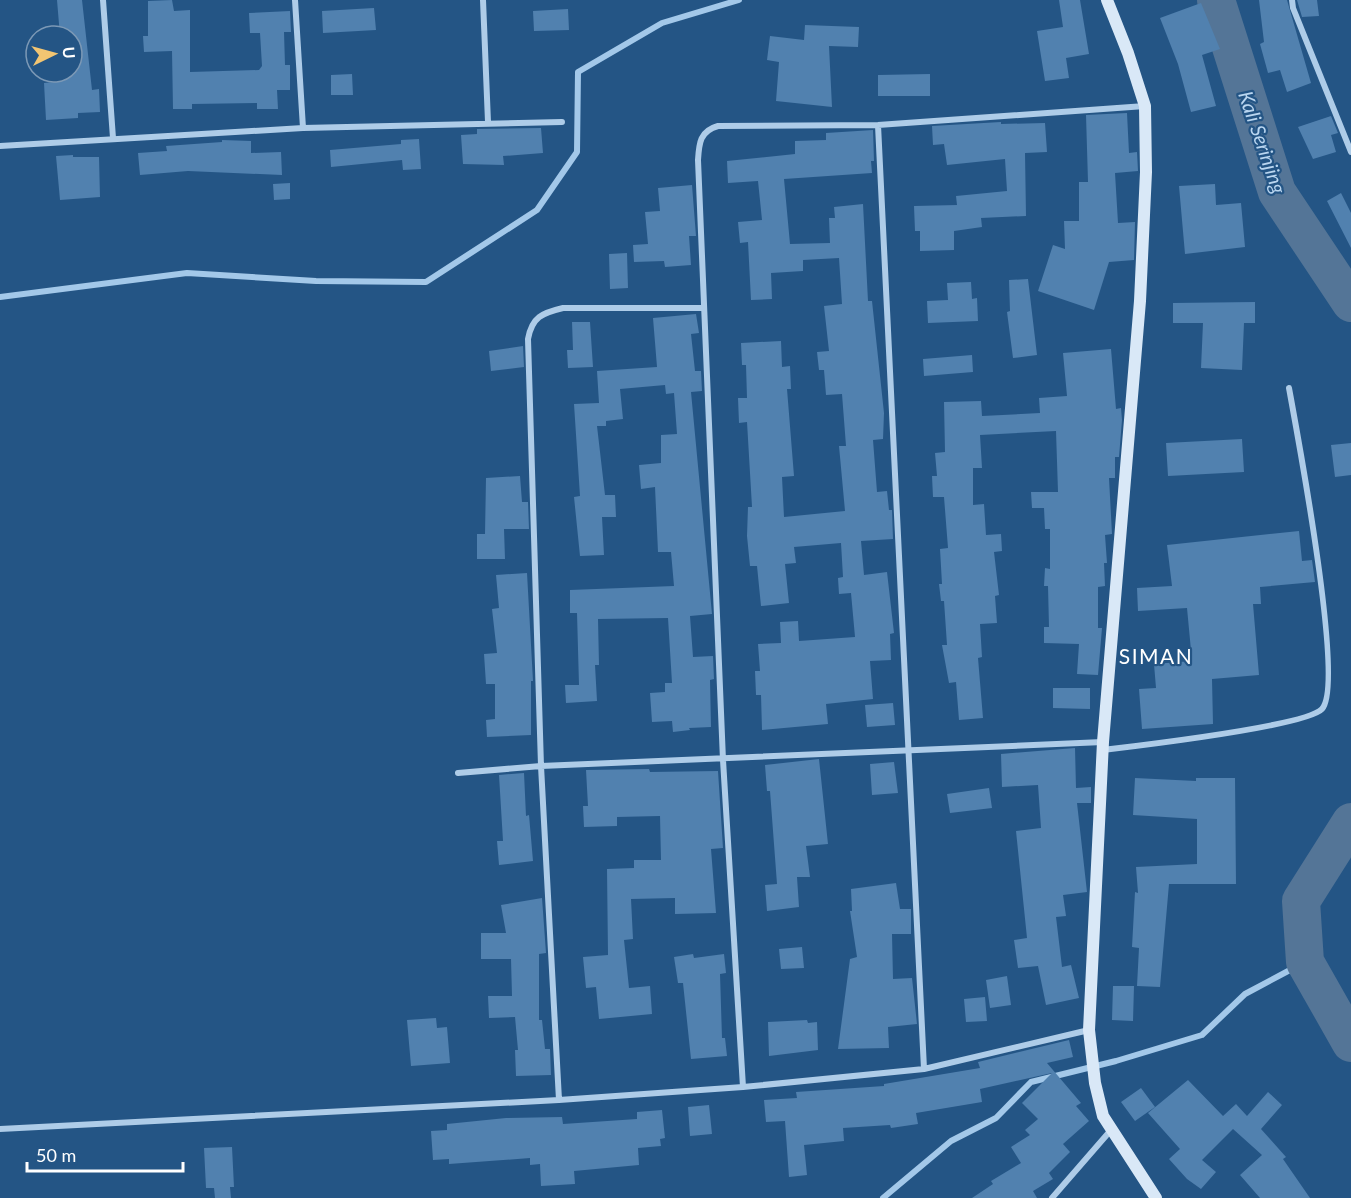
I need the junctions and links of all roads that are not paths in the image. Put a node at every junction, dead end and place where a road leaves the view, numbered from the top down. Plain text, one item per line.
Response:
1 (103, 0) edge
2 (295, 0) edge
3 (483, 0) edge
4 (1107, 0) edge
5 (1292, 0) edge
6 (1145, 106) junction
7 (488, 122) junction
8 (562, 122) dead end
9 (878, 125) junction
10 (303, 128) junction
11 (113, 138) junction
12 (0, 146) edge
13 (1351, 152) edge
14 (704, 308) junction
15 (1289, 388) dead end
16 (1103, 746) junction
17 (910, 751) junction
18 (723, 760) junction
19 (541, 766) junction
20 (458, 772) dead end
21 (1089, 1030) junction
22 (924, 1069) junction
23 (743, 1087) junction
24 (558, 1100) junction
25 (0, 1129) edge
26 (1111, 1130) junction
27 (1052, 1198) edge
28 (1156, 1198) edge

1 - 11 street
2 - 10 street
3 - 7 street
4 - 6 main road
5 - 13 street
6 - 9 street
6 - 16 main road
7 - 8 street
7 - 10 street
9 - 14 street
9 - 17 street
10 - 11 street
11 - 12 street
14 - 18 street
14 - 19 street
15 - 16 street
16 - 17 street
16 - 21 main road
17 - 18 street
17 - 22 street
18 - 19 street
18 - 23 street
19 - 20 street
19 - 24 street
21 - 22 street
21 - 26 main road
22 - 23 street
23 - 24 street
24 - 25 street
26 - 27 street
26 - 28 main road

